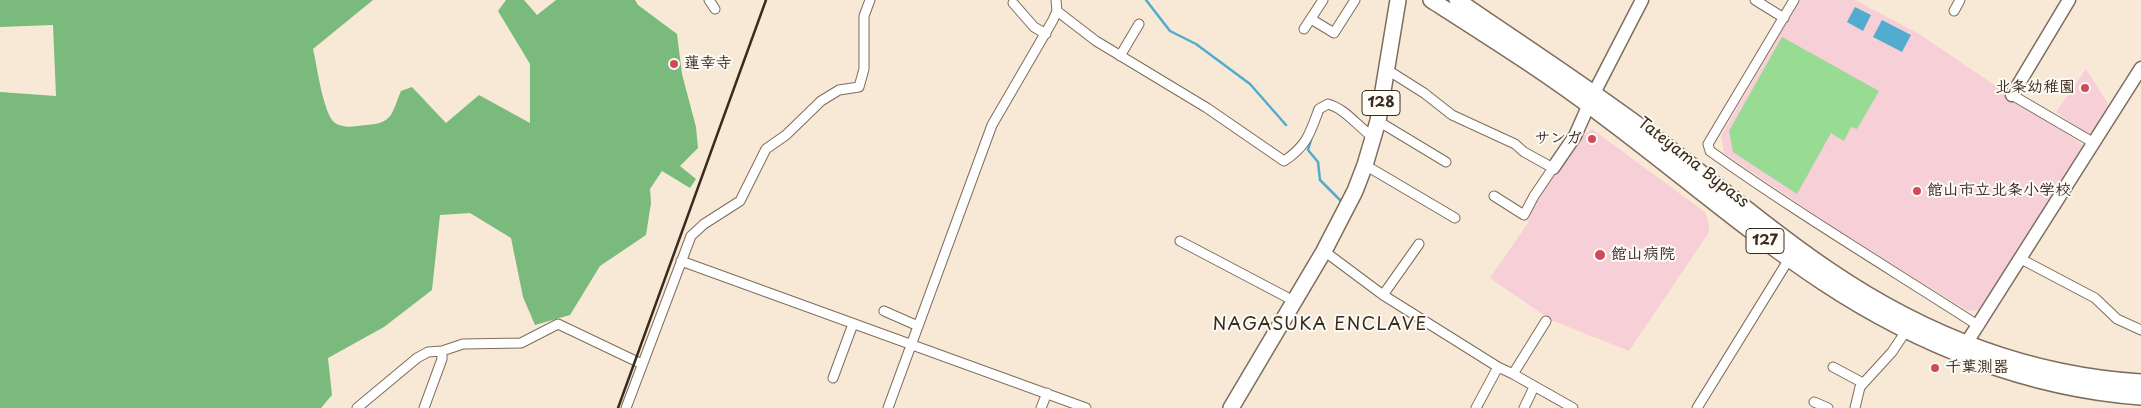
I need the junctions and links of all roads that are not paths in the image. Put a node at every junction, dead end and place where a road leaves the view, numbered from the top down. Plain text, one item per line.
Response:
1 (709, 0) edge
2 (870, 0) edge
3 (1056, 0) edge
4 (1323, 0) edge
5 (1355, 0) edge
6 (1398, 0) edge
7 (1431, 0) edge
8 (1457, 0) edge
9 (1642, 0) edge
10 (1755, 0) edge
11 (1794, 0) edge
12 (1960, 0) edge
13 (2069, 0) edge
14 (1013, 3) dead end
15 (715, 9) dead end
16 (1954, 10) dead end
17 (1057, 11) junction
18 (1784, 18) junction
19 (1311, 19) junction
20 (1138, 24) dead end
21 (1304, 30) dead end
22 (1046, 34) junction
23 (1120, 56) junction
24 (2141, 68) edge
25 (1386, 69) junction
26 (2012, 95) joint
27 (1591, 99) junction
28 (1378, 122) junction
29 (1374, 138) junction
30 (2094, 143) junction
31 (1446, 162) dead end
32 (1365, 165) junction
33 (1553, 168) junction
34 (1494, 196) dead end
35 (1455, 218) dead end
36 (1180, 241) dead end
37 (1420, 244) dead end
38 (1324, 251) junction
39 (1790, 259) junction
40 (2021, 259) junction
41 (681, 261) junction
42 (1383, 295) junction
43 (1294, 301) junction
44 (884, 311) dead end
45 (1546, 321) dead end
46 (853, 324) junction
47 (918, 326) junction
48 (1979, 326) junction
49 (2141, 330) edge
50 (1906, 331) junction
51 (911, 345) junction
52 (1963, 349) junction
53 (442, 351) junction
54 (642, 364) junction
55 (1833, 366) dead end
56 (1498, 368) junction
57 (1513, 374) junction
58 (833, 378) dead end
59 (2141, 382) edge
60 (1863, 383) junction
61 (1534, 387) junction
62 (1047, 394) junction
63 (2141, 396) edge
64 (1814, 402) dead end
65 (357, 408) edge
66 (424, 408) edge
67 (626, 408) edge
68 (888, 408) edge
69 (1041, 408) edge
70 (1084, 408) edge
71 (1230, 408) edge
72 (1476, 408) edge
73 (1524, 408) edge
74 (1573, 408) edge
75 (1697, 408) edge
76 (1828, 408) edge
77 (1855, 408) edge

1 - 15 street
2 - 41 street
3 - 17 street
4 - 19 street
5 - 19 street
6 - 25 highway, 128
7 - 27 highway, Tateyama Bypass / 127
8 - 27 highway, Tateyama Bypass / 127
9 - 27 street
10 - 18 street
11 - 18 street
12 - 16 street
13 - 26 street
14 - 22 street
17 - 22 street
17 - 23 street
18 - 48 street
19 - 21 street
20 - 23 street
22 - 47 street
23 - 29 street
24 - 30 street
25 - 28 highway, 128
25 - 33 street
26 - 30 street
27 - 33 street
27 - 39 highway, Tateyama Bypass / 127
27 - 52 highway, Tateyama Bypass / 127
28 - 29 highway, 128
28 - 31 street
29 - 32 highway, 128
30 - 40 street
32 - 35 street
32 - 38 highway, 128
33 - 34 street
36 - 43 street
37 - 42 street
38 - 42 street
38 - 43 highway, 128
39 - 50 highway, Tateyama Bypass / 127
39 - 75 street
40 - 48 street
40 - 49 street
41 - 46 street
41 - 54 street
42 - 56 street
43 - 71 highway, 128
44 - 47 street
45 - 57 street
46 - 51 street
46 - 58 street
47 - 51 street
48 - 52 street
50 - 52 highway, Tateyama Bypass / 127
50 - 60 street
51 - 62 street
51 - 68 street
52 - 59 highway, Tateyama Bypass / 127
52 - 63 highway, Tateyama Bypass / 127
53 - 54 street
53 - 65 street
53 - 66 street
54 - 67 street
55 - 60 street
56 - 57 street
56 - 72 street
57 - 61 street
60 - 77 street
61 - 73 street
61 - 74 street
62 - 69 street
62 - 70 street
64 - 76 street

